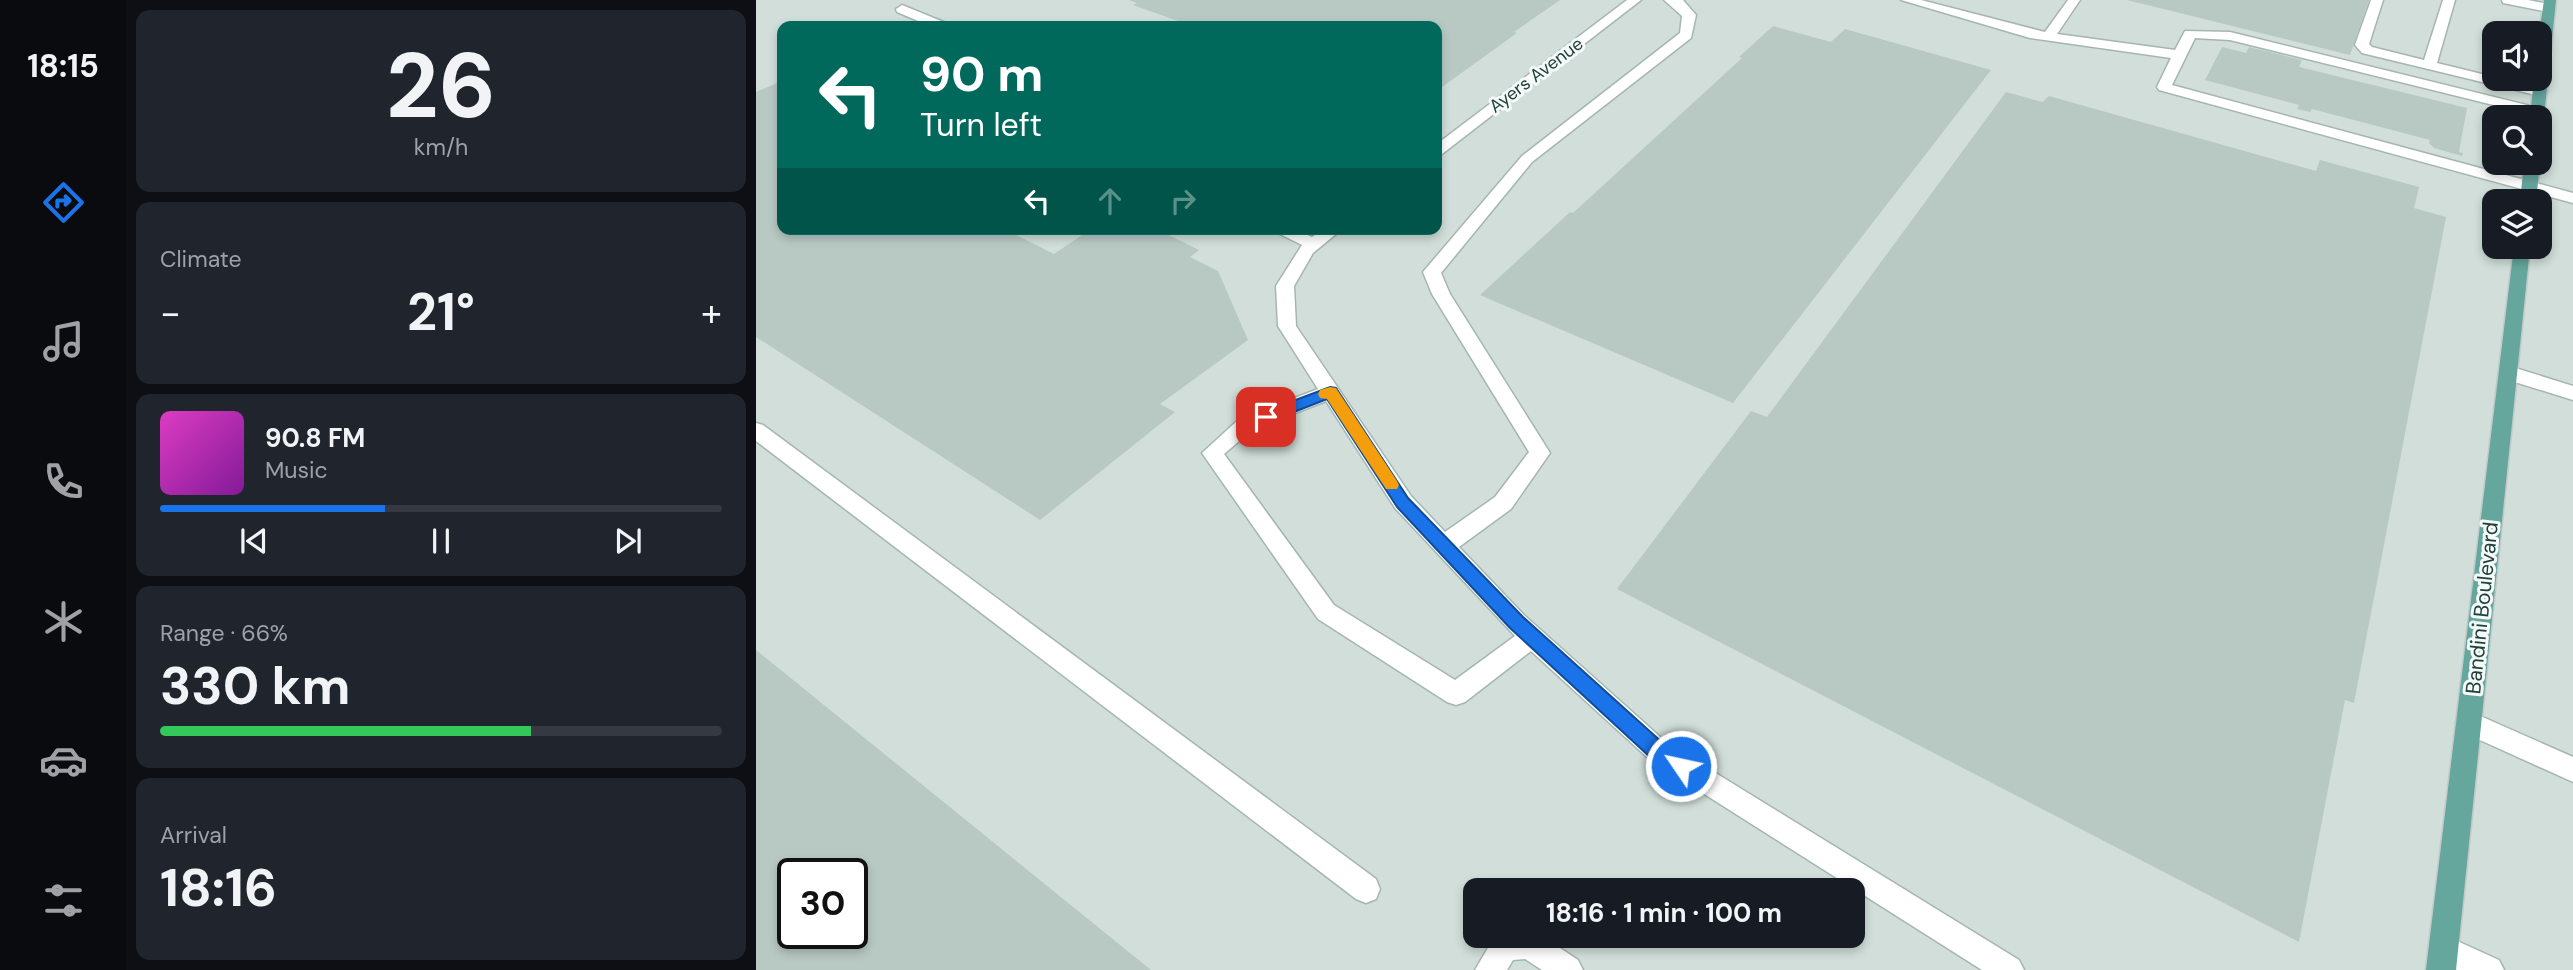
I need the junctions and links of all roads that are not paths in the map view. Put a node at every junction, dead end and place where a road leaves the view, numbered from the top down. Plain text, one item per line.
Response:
1 (1635, 0) edge
2 (1670, 0) edge
3 (1907, 0) edge
4 (2074, 0) edge
5 (2377, 0) edge
6 (2449, 0) edge
7 (2508, 0) edge
8 (2550, 4) edge
9 (902, 9) dead end
10 (930, 21) edge
11 (2048, 37) junction
12 (2179, 55) junction
13 (2429, 65) junction
14 (2540, 92) junction
15 (2502, 105) edge
16 (2538, 105) edge
17 (1442, 146) edge
18 (2511, 189) edge
19 (2552, 196) edge
20 (2573, 198) edge
21 (1292, 235) edge
22 (1326, 235) edge
23 (1314, 244) junction
24 (2521, 259) edge
25 (2508, 373) junction
26 (1330, 392) junction
27 (2573, 393) edge
28 (756, 430) edge
29 (1443, 545) junction
30 (1532, 636) junction
31 (2469, 723) junction
32 (2573, 770) edge
33 (1366, 888) dead end
34 (2443, 960) edge
35 (1490, 970) edge
36 (1567, 970) edge
37 (2009, 970) edge
38 (2489, 970) edge

1 - 17 street, Ayers Avenue
2 - 29 street
3 - 11 street
4 - 11 street
5 - 13 street
6 - 13 street
7 - 8 street
8 - 14 main road
9 - 10 street
11 - 12 street
12 - 15 street
12 - 18 street
13 - 14 street
14 - 16 main road
19 - 20 street
21 - 23 street
22 - 23 street
23 - 26 street
24 - 25 main road, Bandini Boulevard
25 - 27 street
25 - 31 main road, Bandini Boulevard
26 - 29 street
26 - 30 street
28 - 33 street
29 - 30 street
30 - 37 street
31 - 32 street
31 - 34 main road, Bandini Boulevard
34 - 38 street
35 - 36 street

